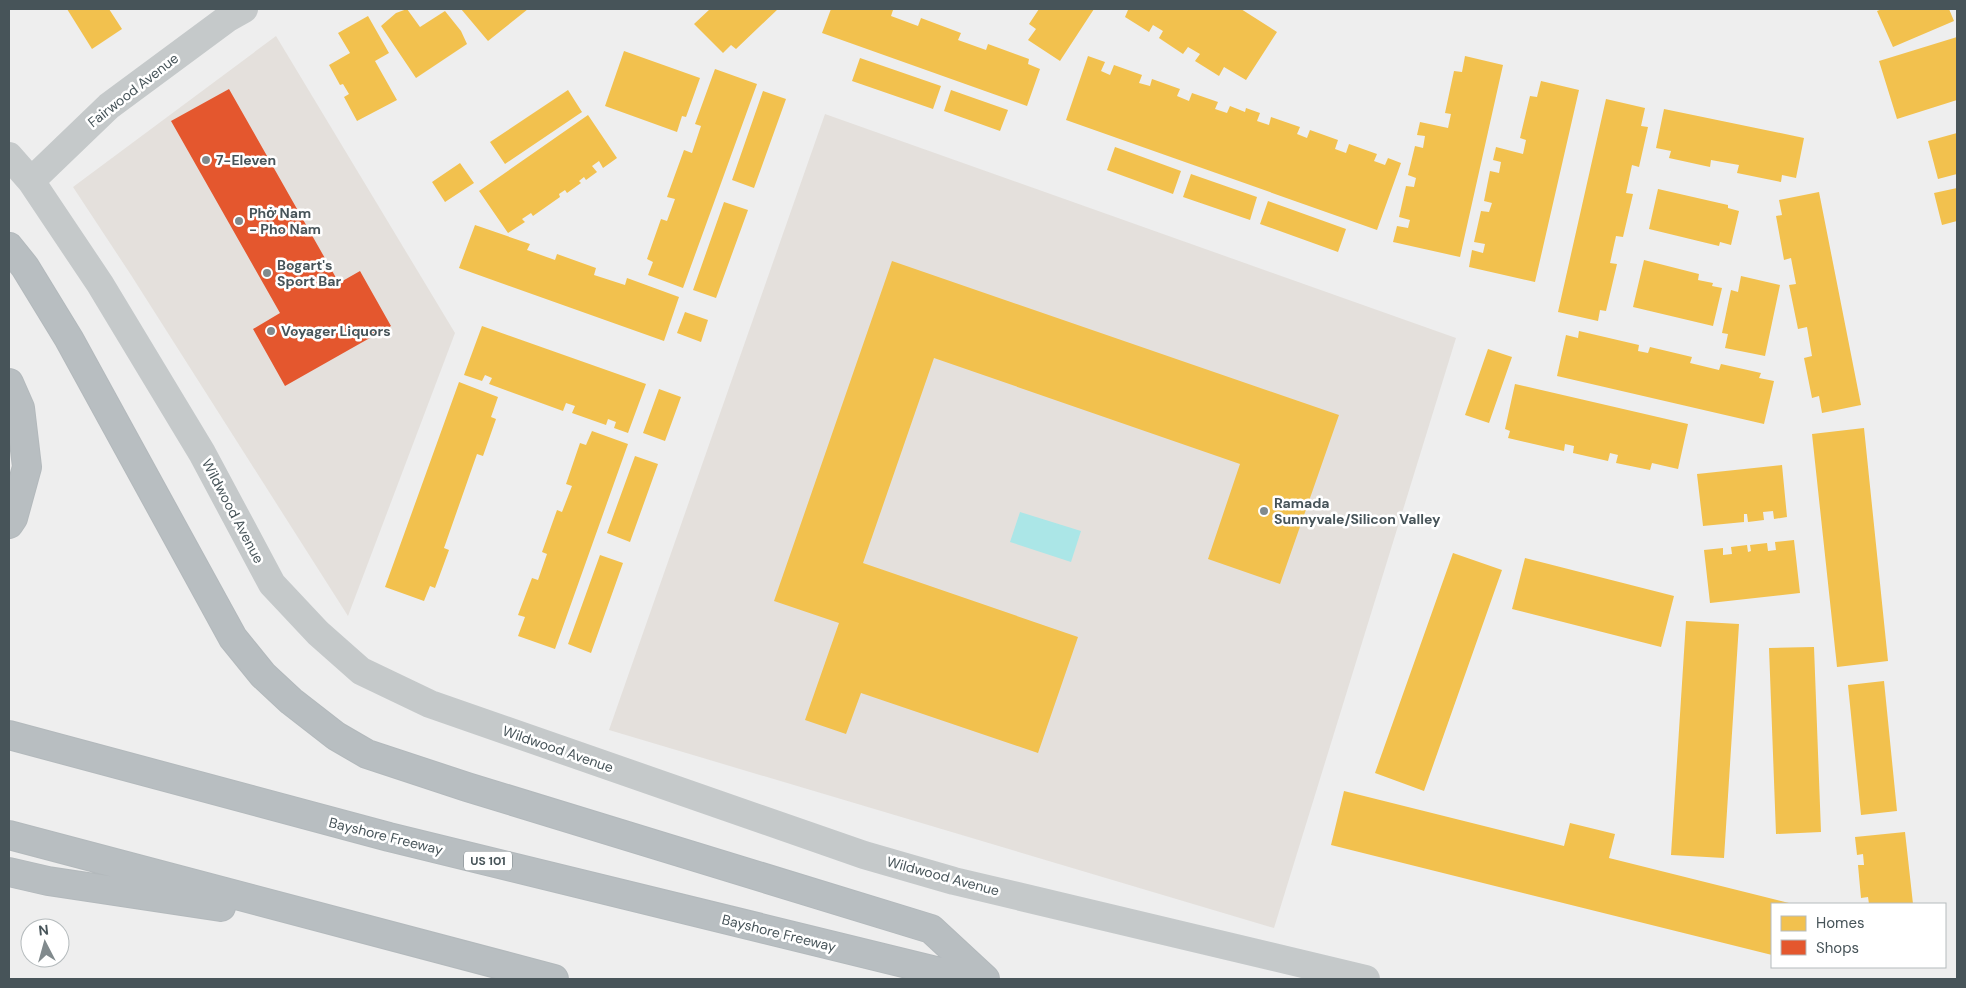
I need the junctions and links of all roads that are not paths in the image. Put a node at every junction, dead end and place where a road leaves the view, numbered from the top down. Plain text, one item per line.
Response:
1 (232, 12) edge
2 (9, 156) edge
3 (31, 181) junction
4 (9, 247) edge
5 (9, 383) edge
6 (9, 524) edge
7 (9, 735) edge
8 (9, 835) edge
9 (9, 872) edge
10 (354, 926) junction
11 (554, 979) edge
12 (969, 979) edge
13 (986, 979) edge
14 (1366, 979) edge

1 - 3 street, Fairwood Avenue
2 - 3 street, Wildwood Avenue
3 - 14 street, Wildwood Avenue
4 - 13 highway
5 - 6 highway
7 - 12 highway, Bayshore Freeway / US 101
8 - 10 highway
9 - 10 highway
10 - 11 highway

